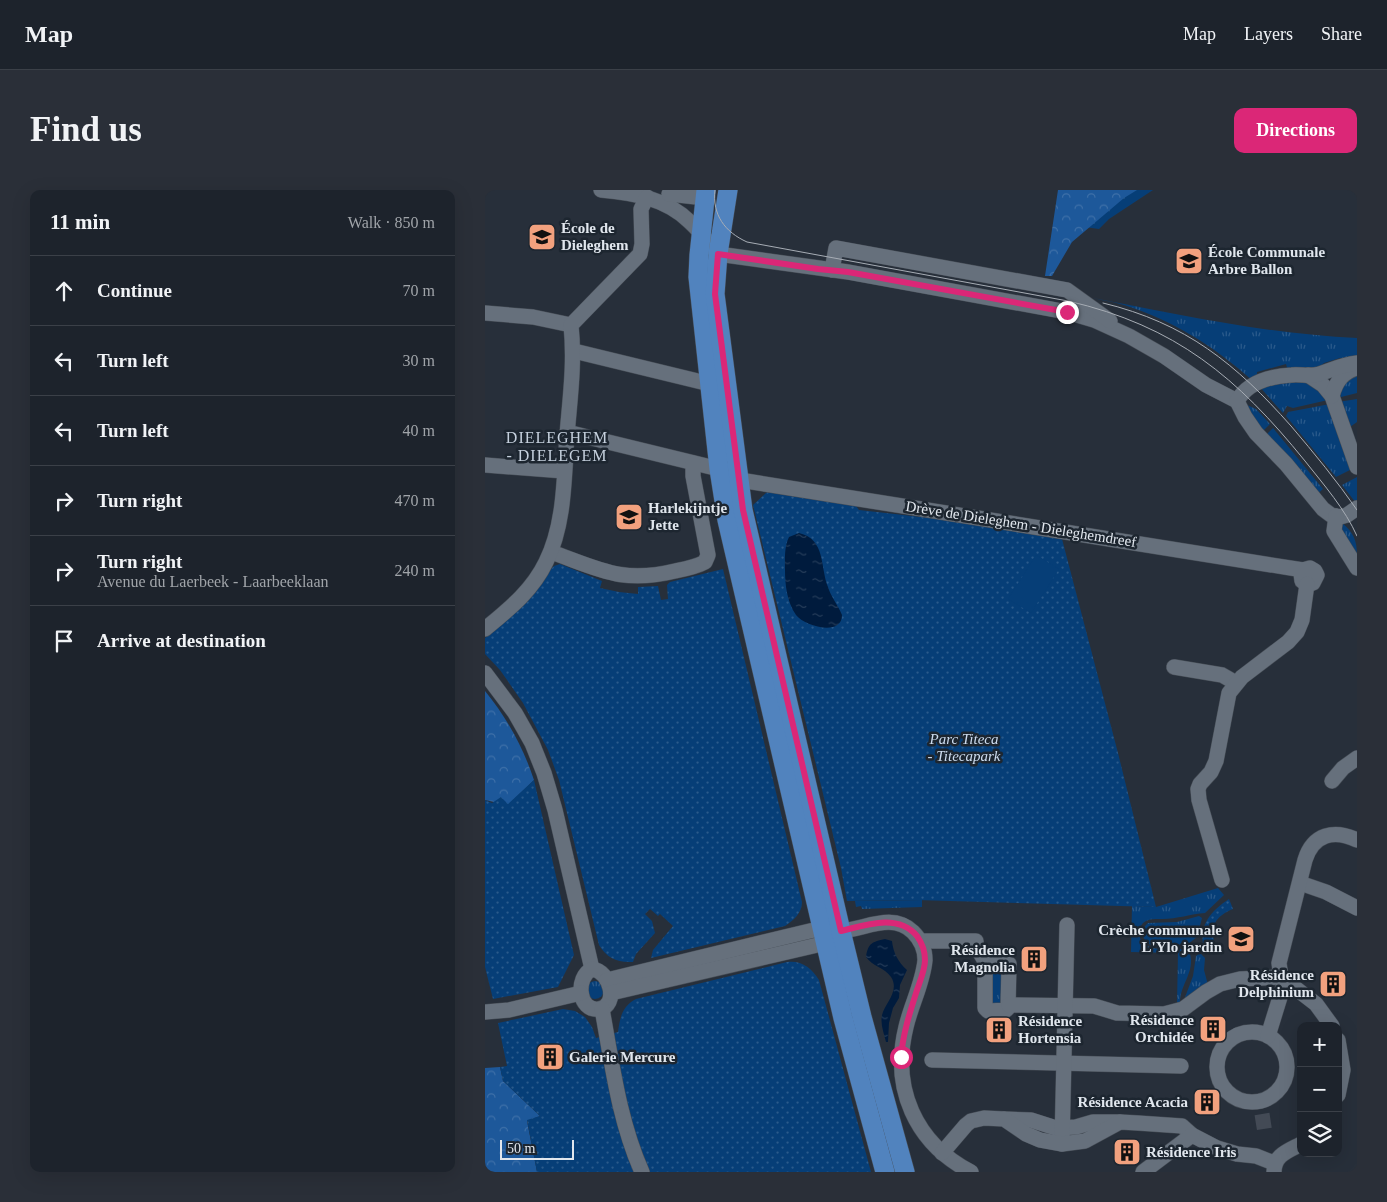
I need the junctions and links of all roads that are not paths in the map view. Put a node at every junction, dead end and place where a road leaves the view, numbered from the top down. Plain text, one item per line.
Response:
1 (601, 190) edge
2 (729, 190) edge
3 (705, 194) edge
4 (668, 196) edge
5 (647, 197) junction
6 (701, 234) junction
7 (718, 254) junction
8 (831, 270) junction
9 (485, 313) edge
10 (571, 326) junction
11 (1129, 336) junction
12 (574, 351) junction
13 (1357, 362) edge
14 (1357, 368) edge
15 (1308, 375) junction
16 (710, 384) junction
17 (1332, 396) junction
18 (1237, 401) junction
19 (567, 432) junction
20 (693, 463) junction
21 (485, 465) edge
22 (1357, 467) edge
23 (719, 469) junction
24 (564, 471) junction
25 (739, 478) junction
26 (1350, 514) edge
27 (551, 552) junction
28 (1357, 568) edge
29 (485, 629) edge
30 (1174, 667) dead end
31 (485, 673) edge
32 (1236, 682) junction
33 (1357, 758) edge
34 (1332, 781) dead end
35 (1356, 837) edge
36 (1222, 880) dead end
37 (1300, 883) junction
38 (1357, 908) edge
39 (1067, 925) dead end
40 (830, 935) junction
41 (920, 941) junction
42 (986, 963) junction
43 (592, 970) junction
44 (1283, 979) junction
45 (609, 987) junction
46 (581, 993) junction
47 (1009, 1005) junction
48 (1065, 1006) junction
49 (601, 1009) junction
50 (485, 1012) edge
51 (1329, 1022) edge
52 (1267, 1036) junction
53 (932, 1060) dead end
54 (1342, 1060) edge
55 (1064, 1063) junction
56 (1294, 1065) edge
57 (1181, 1066) dead end
58 (1342, 1075) edge
59 (1004, 1119) junction
60 (1120, 1122) junction
61 (1063, 1128) junction
62 (1192, 1135) junction
63 (1062, 1144) junction
64 (1297, 1146) edge
65 (942, 1153) junction
66 (1274, 1168) edge
67 (1150, 1170) edge
68 (643, 1172) edge
69 (885, 1172) edge
70 (905, 1172) edge
71 (971, 1172) edge

1 - 5 street
2 - 7 main road
3 - 4 street
3 - 6 main road
4 - 5 street
4 - 6 street
5 - 10 street
6 - 7 street
6 - 16 main road
7 - 8 street
7 - 25 main road
8 - 11 street
8 - 11 street
9 - 10 street
10 - 12 street
11 - 18 street
12 - 16 street
12 - 19 street
13 - 15 street
14 - 17 street
15 - 17 street
15 - 18 street
16 - 23 main road
17 - 22 street
18 - 26 street
19 - 20 street, Drève de Dieleghem - Dieleghemdreef
19 - 24 street
20 - 23 street, Drève de Dieleghem - Dieleghemdreef
20 - 27 street
21 - 24 street
23 - 25 street, Drève de Dieleghem - Dieleghemdreef
23 - 40 main road
24 - 27 street
25 - 32 street, Drève de Dieleghem - Dieleghemdreef
25 - 40 main road
26 - 28 street
27 - 29 street
30 - 32 street
31 - 43 street
32 - 36 street
33 - 34 street
35 - 37 street
37 - 38 street
37 - 44 street
39 - 48 street
40 - 41 street
40 - 45 street
40 - 69 main road
40 - 70 main road
41 - 42 street
41 - 65 street
42 - 47 street
42 - 47 street
43 - 45 street
43 - 46 street
44 - 48 street
44 - 51 street
44 - 52 street
45 - 49 street
46 - 49 street
46 - 50 street
47 - 48 street
48 - 55 street
49 - 68 street
52 - 56 street
52 - 56 street
53 - 55 street
54 - 58 street
55 - 57 street
55 - 61 street
59 - 61 street
59 - 63 street
59 - 65 street
60 - 61 street
60 - 62 street
60 - 63 street
61 - 63 street
62 - 66 street
62 - 67 street
64 - 66 street
65 - 71 street

